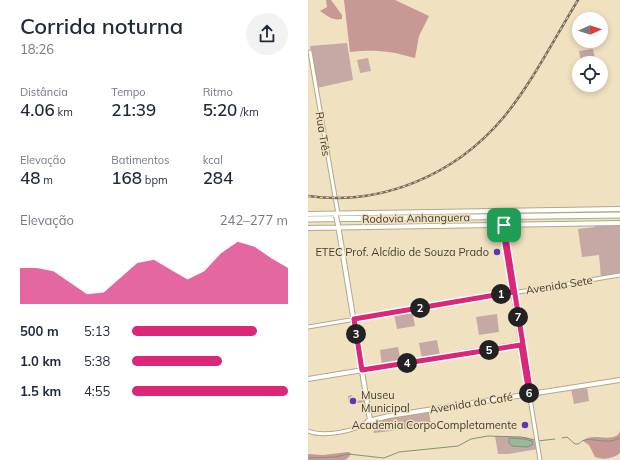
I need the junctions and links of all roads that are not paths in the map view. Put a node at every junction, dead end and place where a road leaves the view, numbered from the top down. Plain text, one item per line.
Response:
1 (320, 116) junction
2 (620, 209) edge
3 (308, 214) edge
4 (337, 215) junction
5 (620, 215) edge
6 (620, 218) edge
7 (308, 219) edge
8 (308, 222) edge
9 (620, 223) edge
10 (503, 225) junction
11 (339, 226) junction
12 (308, 228) edge
13 (620, 276) edge
14 (514, 293) junction
15 (354, 320) junction
16 (308, 327) edge
17 (522, 344) junction
18 (362, 369) junction
19 (308, 378) edge
20 (620, 381) edge
21 (530, 395) junction
22 (370, 420) junction
23 (308, 431) edge
24 (541, 460) edge

1 - 1 street, Rua Três
1 - 4 street, Rua Três
2 - 4 main road
3 - 4 main road
4 - 11 main road, Rua Três, bridge
5 - 7 highway, Rodovia Anhanguera
6 - 8 highway, Rodovia Anhanguera
9 - 10 main road
10 - 11 main road
10 - 14 street
11 - 12 main road
11 - 15 main road, Rua Três
13 - 14 street, Avenida Sete
14 - 15 street, Avenida Sete
14 - 17 street
15 - 16 street, Avenida Sete
15 - 18 main road, Rua Três
17 - 18 street
17 - 21 street
18 - 19 main road
18 - 22 main road, Rua Três
20 - 21 main road, Avenida do Café
21 - 22 main road, Avenida do Café
21 - 24 street
22 - 23 street

